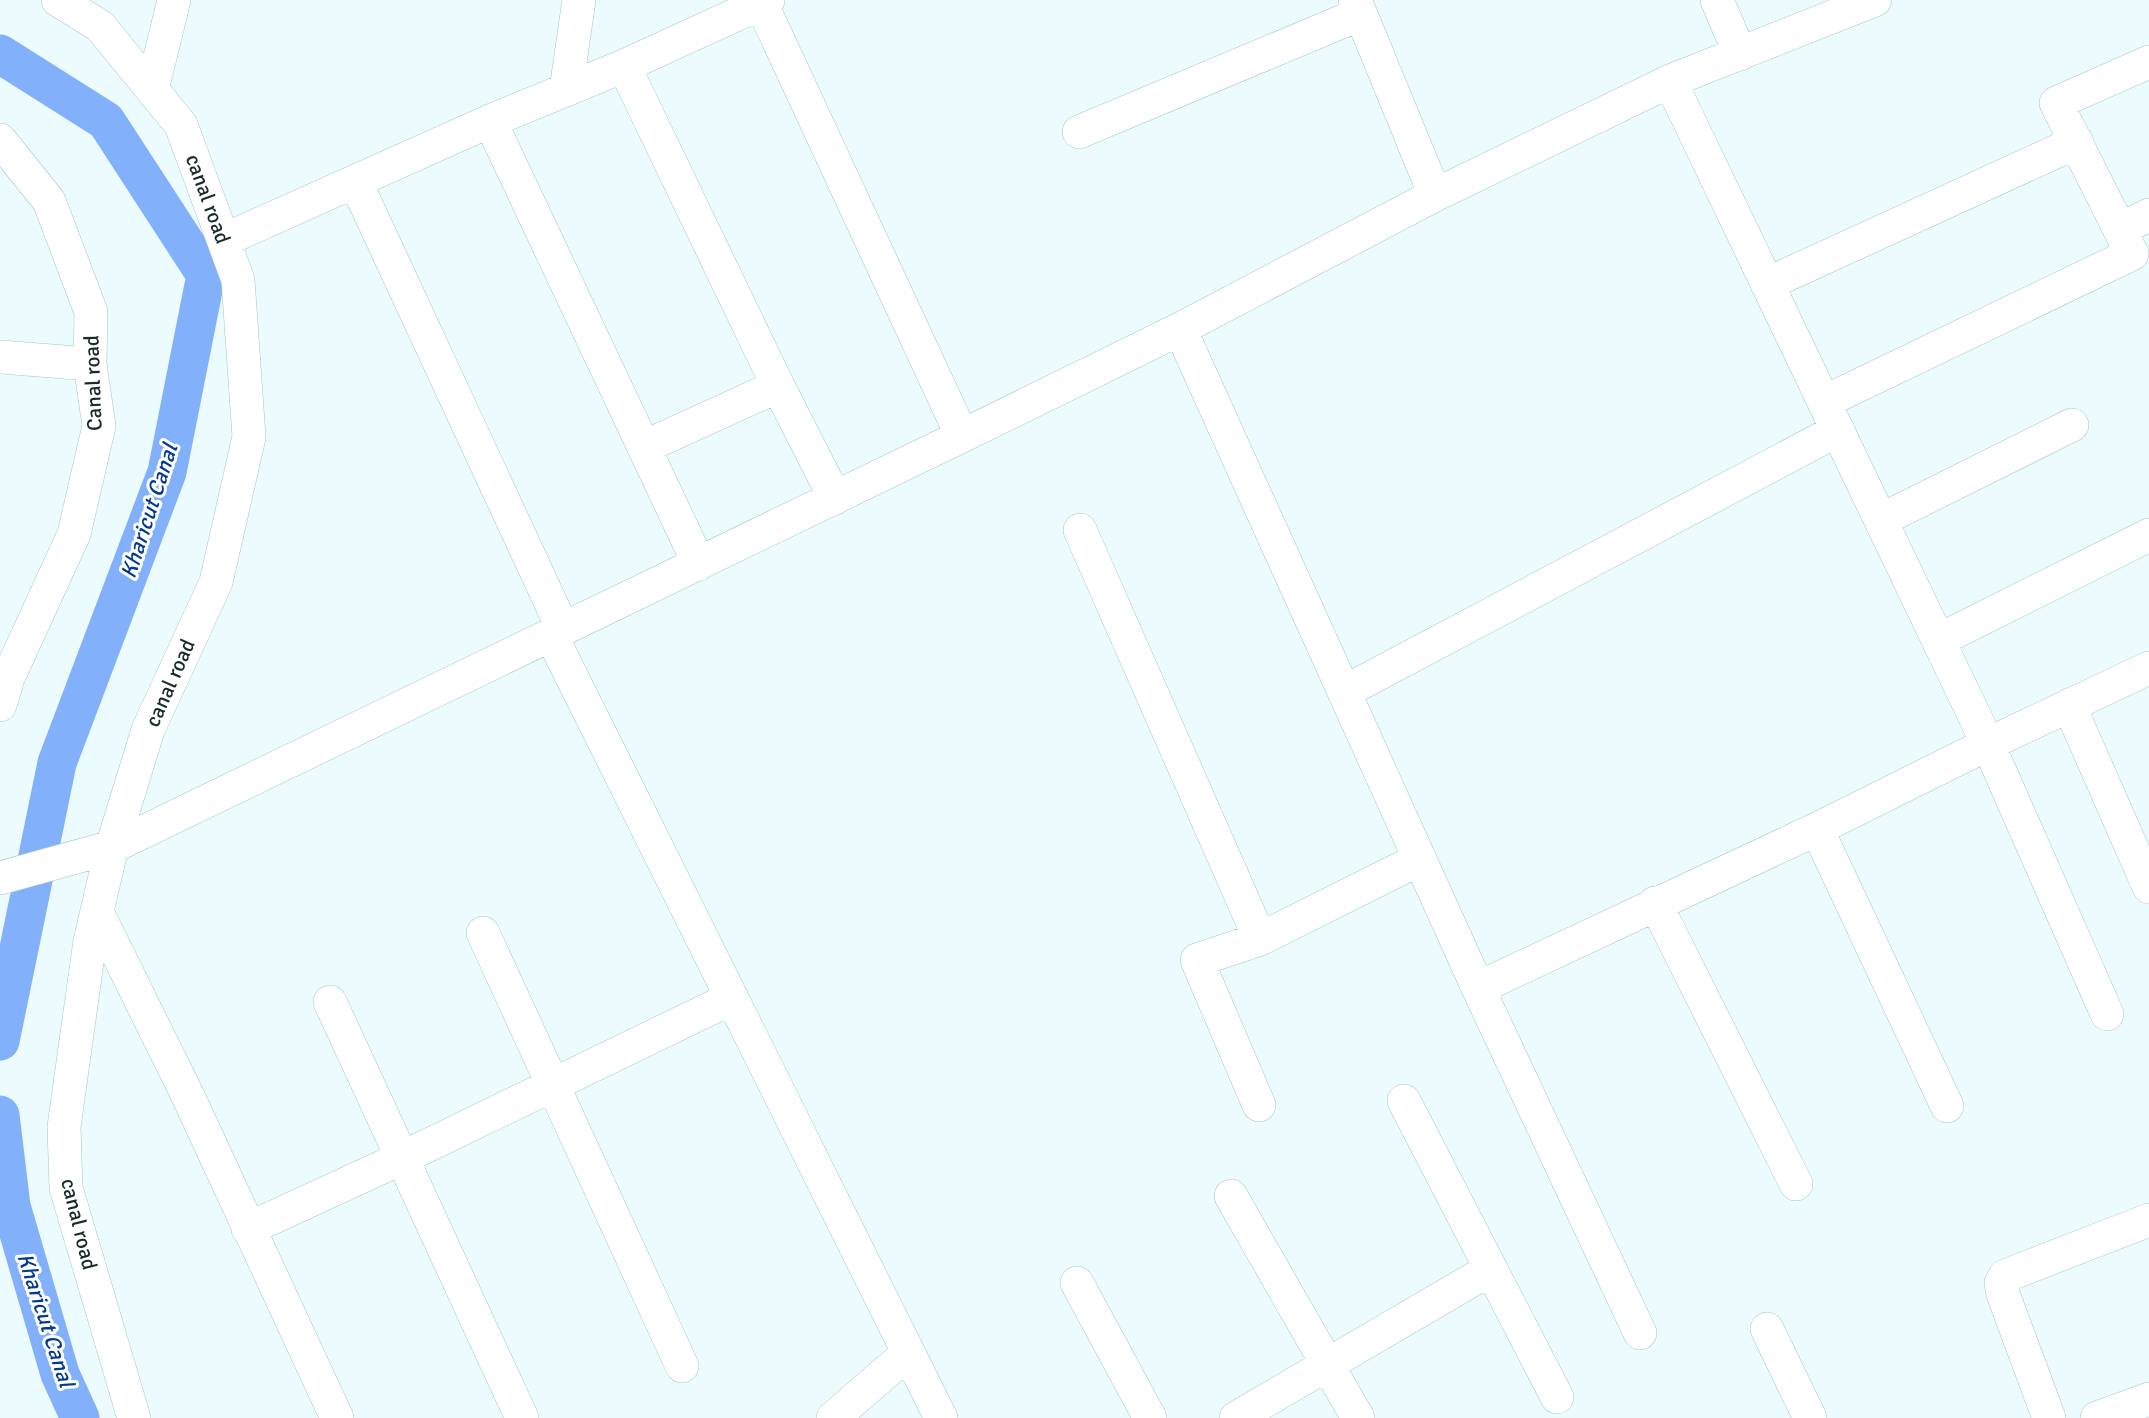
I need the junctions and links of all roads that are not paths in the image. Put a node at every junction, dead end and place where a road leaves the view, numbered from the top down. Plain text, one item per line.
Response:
1 (58, 0) edge
2 (174, 0) edge
3 (579, 0) edge
4 (1717, 0) edge
5 (1875, 0) edge
6 (764, 2) edge
7 (1358, 7) edge
8 (1740, 54) junction
9 (2149, 62) edge
10 (624, 66) junction
11 (1670, 81) junction
12 (152, 90) junction
13 (566, 90) junction
14 (490, 122) junction
15 (1079, 132) dead end
16 (0, 140) edge
17 (2077, 142) junction
18 (356, 183) junction
19 (1435, 195) junction
20 (2149, 215) edge
21 (2120, 229) junction
22 (224, 240) junction
23 (1767, 284) junction
24 (1180, 329) junction
25 (0, 357) edge
26 (90, 364) junction
27 (778, 386) junction
28 (1831, 416) junction
29 (2072, 425) dead end
30 (963, 436) junction
31 (644, 447) junction
32 (835, 498) junction
33 (1881, 520) junction
34 (1080, 530) dead end
35 (2149, 535) edge
36 (699, 564) junction
37 (557, 632) junction
38 (1939, 640) junction
39 (2149, 668) edge
40 (1344, 692) junction
41 (0, 705) edge
42 (2069, 705) junction
43 (1988, 744) junction
44 (1817, 829) junction
45 (100, 850) junction
46 (1420, 859) junction
47 (0, 878) edge
48 (2149, 887) edge
49 (1655, 903) junction
50 (97, 912) junction
51 (483, 933) dead end
52 (1260, 939) junction
53 (1478, 988) junction
54 (732, 998) junction
55 (330, 1002) dead end
56 (2108, 1014) dead end
57 (554, 1084) junction
58 (1404, 1101) dead end
59 (1259, 1105) dead end
60 (1947, 1106) dead end
61 (404, 1157) junction
62 (1796, 1185) dead end
63 (1232, 1196) dead end
64 (2149, 1220) edge
65 (248, 1229) junction
66 (1491, 1269) junction
67 (1077, 1283) dead end
68 (1767, 1329) dead end
69 (1640, 1333) dead end
70 (908, 1354) junction
71 (1328, 1365) junction
72 (682, 1366) dead end
73 (1557, 1397) dead end
74 (2149, 1399) edge
75 (134, 1418) edge
76 (337, 1418) edge
77 (522, 1418) edge
78 (832, 1418) edge
79 (941, 1418) edge
80 (1150, 1418) edge
81 (1236, 1418) edge
82 (1358, 1418) edge
83 (1810, 1418) edge
84 (2049, 1418) edge
85 (2097, 1418) edge

1 - 12 street, canal road
2 - 12 street
3 - 13 street
4 - 8 street
5 - 8 street
6 - 10 street
6 - 30 street
7 - 15 street
7 - 19 street
8 - 11 street
9 - 17 street
10 - 13 street
10 - 27 street
11 - 19 street
11 - 23 street
12 - 22 street, canal road
13 - 14 street
14 - 18 street
14 - 31 street
16 - 26 street, Canal road
17 - 21 street
17 - 23 street
18 - 22 street
18 - 37 street
19 - 24 street
20 - 21 street
21 - 28 street
22 - 45 street, canal road
23 - 28 street
24 - 30 street
24 - 40 street
25 - 26 street
26 - 41 street, Canal road
27 - 31 street
27 - 32 street
28 - 33 street
28 - 40 street
29 - 33 street
30 - 32 street
31 - 36 street
32 - 36 street
33 - 38 street
34 - 52 street
35 - 38 street
36 - 37 street
37 - 45 street
37 - 54 street
38 - 43 street
39 - 42 street
40 - 46 street
42 - 43 street
42 - 48 street
43 - 44 street
43 - 56 street
44 - 49 street
44 - 60 street
45 - 47 street
45 - 50 street, canal road
46 - 52 street
46 - 53 street
49 - 53 street
49 - 62 street
50 - 65 street
50 - 75 street, canal road
51 - 57 street
52 - 59 street
53 - 69 street
54 - 57 street
54 - 70 street
55 - 61 street
57 - 61 street
57 - 72 street
58 - 66 street
61 - 65 street
61 - 77 street
63 - 71 street
64 - 84 street
65 - 76 street
66 - 71 street
66 - 73 street
67 - 80 street
68 - 83 street
70 - 78 street
70 - 79 street
71 - 81 street
71 - 82 street
74 - 85 street

